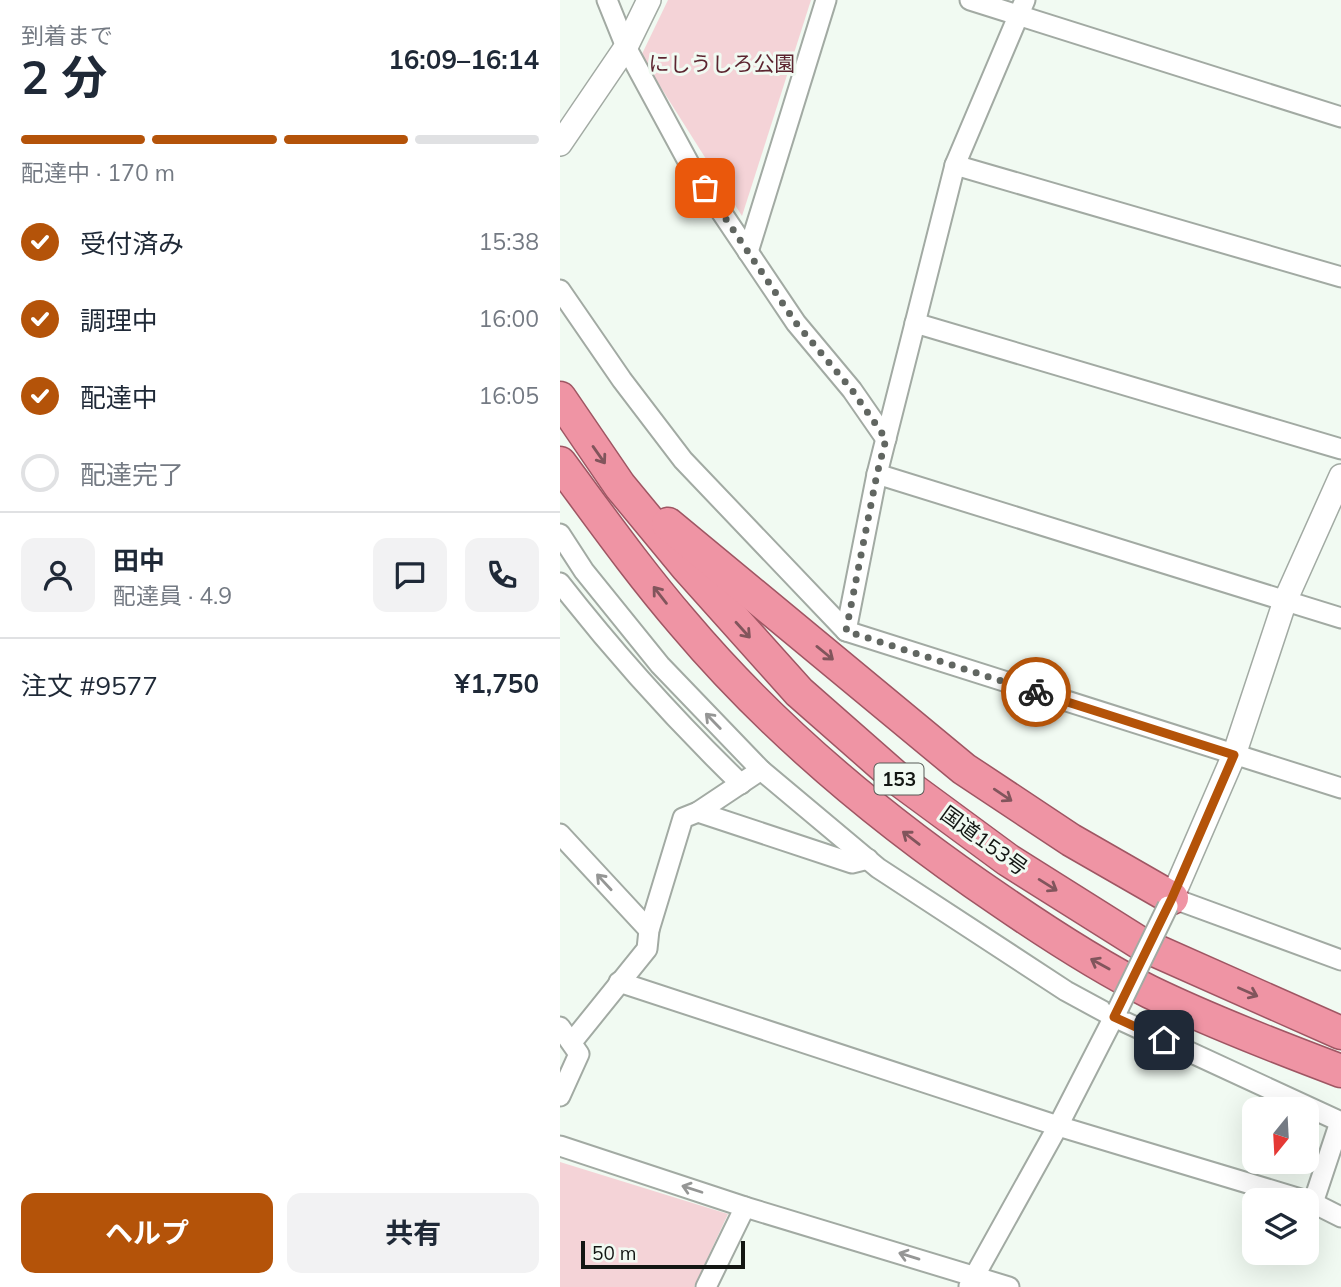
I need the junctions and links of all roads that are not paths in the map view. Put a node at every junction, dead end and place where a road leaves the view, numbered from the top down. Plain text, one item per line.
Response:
1 (607, 0) edge
2 (649, 0) edge
3 (826, 0) edge
4 (970, 0) edge
5 (1021, 8) edge
6 (626, 47) junction
7 (1341, 117) edge
8 (560, 144) edge
9 (955, 165) junction
10 (748, 252) junction
11 (1341, 277) edge
12 (560, 290) edge
13 (915, 323) junction
14 (560, 398) edge
15 (886, 439) junction
16 (1341, 449) edge
17 (560, 463) edge
18 (877, 474) junction
19 (1341, 476) edge
20 (621, 486) junction
21 (560, 534) edge
22 (560, 583) edge
23 (1285, 601) junction
24 (1341, 618) edge
25 (846, 631) junction
26 (1234, 755) junction
27 (761, 770) junction
28 (741, 784) junction
29 (1341, 788) edge
30 (698, 812) junction
31 (560, 834) edge
32 (868, 859) junction
33 (1170, 902) junction
34 (649, 930) junction
35 (1341, 960) edge
36 (619, 982) junction
37 (1116, 1013) junction
38 (1341, 1033) edge
39 (566, 1035) edge
40 (1341, 1071) edge
41 (560, 1096) edge
42 (1340, 1122) edge
43 (1058, 1126) junction
44 (560, 1146) edge
45 (1262, 1188) edge
46 (1314, 1188) edge
47 (745, 1207) junction
48 (1319, 1207) edge
49 (1341, 1217) edge
50 (972, 1281) edge
51 (706, 1287) edge
52 (1009, 1287) edge

1 - 6 street
2 - 6 street
3 - 10 street
4 - 5 street
5 - 7 street
5 - 9 street
6 - 8 street
6 - 10 street
9 - 11 street
9 - 13 street
10 - 15 street
12 - 25 street
13 - 15 street
13 - 16 street
14 -> 20 highway, 国道153号 / 153
15 - 18 street
40 -> 17 highway, 国道153号 / 153
18 - 23 street
18 - 25 street
19 - 23 street
20 -> 33 highway
20 -> 38 highway, 国道153号 / 153
27 -> 21 street
22 - 28 street
23 - 24 street
23 - 26 street
25 - 26 street
26 - 29 street
26 - 33 street
27 - 28 street
27 - 32 street
28 - 30 street
30 - 32 street
30 - 34 street
34 -> 31 street
32 - 37 street
33 - 35 street
33 - 37 street, bridge
34 - 36 street
36 - 39 street
36 - 43 street
37 - 42 street
37 - 43 street
39 - 41 street
42 - 46 street
43 - 45 street
43 - 50 street
47 -> 44 street
50 -> 47 street
47 - 51 street
48 - 49 street
50 - 52 street

